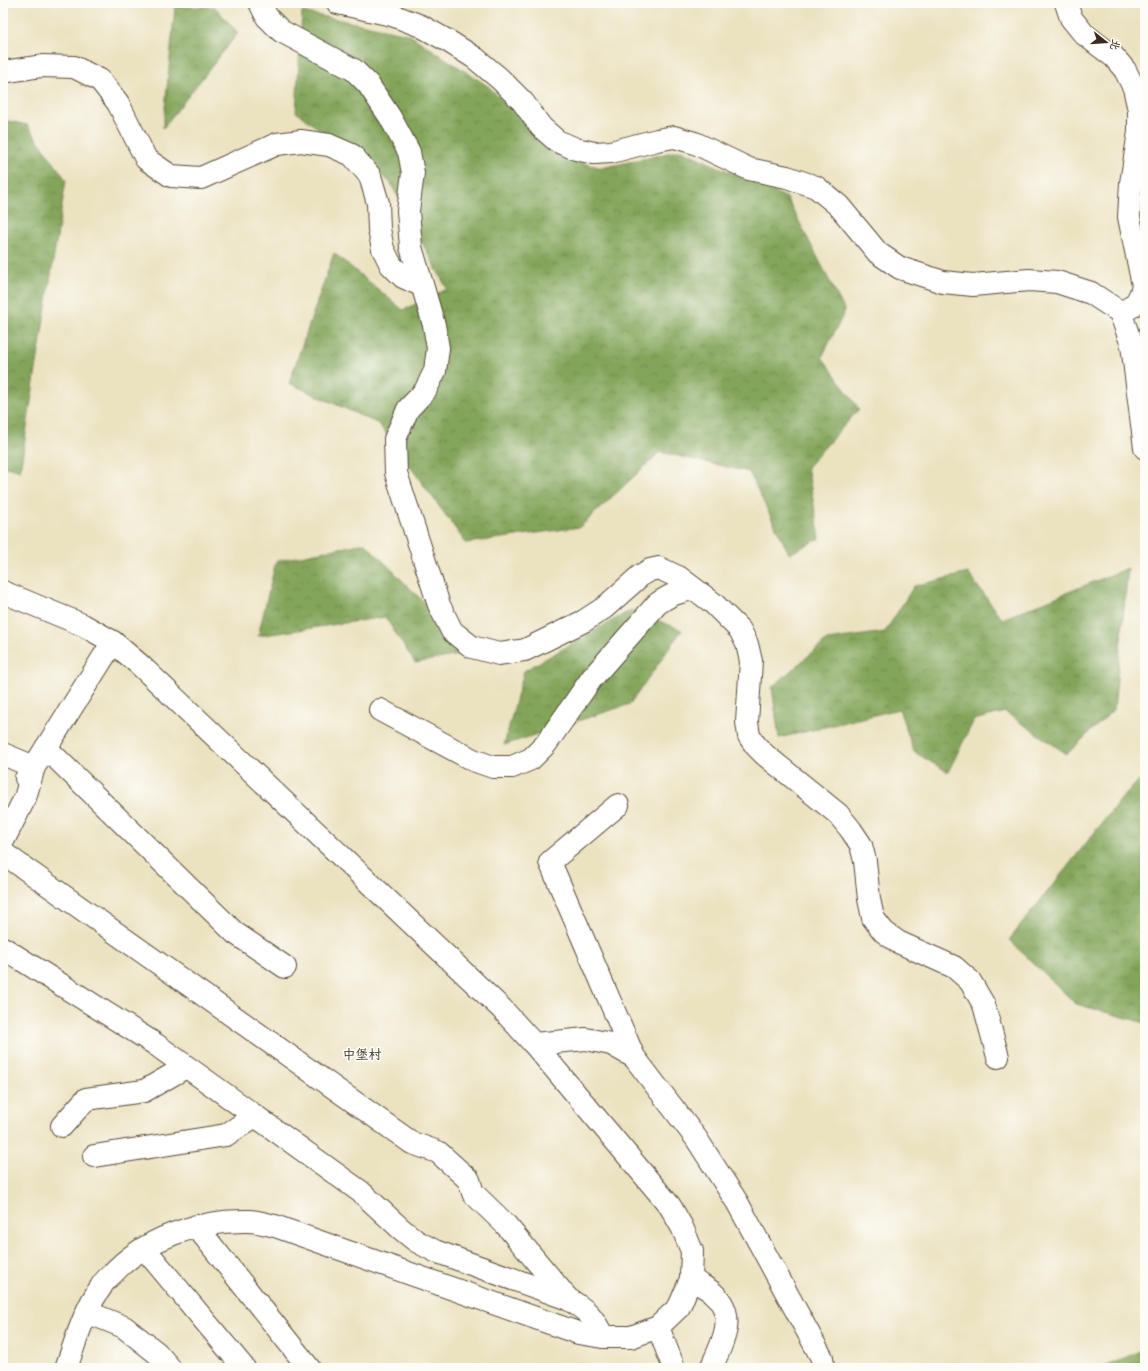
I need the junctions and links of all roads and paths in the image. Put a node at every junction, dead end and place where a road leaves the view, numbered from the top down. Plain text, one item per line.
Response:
1 (260, 3) edge
2 (338, 3) edge
3 (1066, 3) edge
4 (3, 72) edge
5 (421, 284) junction
6 (1120, 312) junction
7 (1145, 448) edge
8 (694, 589) junction
9 (3, 592) edge
10 (113, 642) junction
11 (380, 710) dead end
12 (46, 748) junction
13 (3, 754) edge
14 (34, 767) junction
15 (618, 805) dead end
16 (3, 813) edge
17 (3, 841) edge
18 (3, 853) edge
19 (3, 948) edge
20 (284, 967) dead end
21 (534, 1044) junction
22 (634, 1057) junction
23 (998, 1057) dead end
24 (186, 1067) junction
25 (255, 1116) junction
26 (62, 1126) dead end
27 (94, 1156) dead end
28 (196, 1226) junction
29 (144, 1248) junction
30 (691, 1279) junction
31 (568, 1299) junction
32 (87, 1312) junction
33 (658, 1327) junction
34 (603, 1337) junction
35 (66, 1368) edge
36 (170, 1368) edge
37 (244, 1368) edge
38 (309, 1368) edge
39 (674, 1368) edge
40 (711, 1368) edge
41 (824, 1368) edge

1 - 5 street
2 - 6 street
3 - 6 street
4 - 5 street
5 - 8 street
6 - 7 street
8 - 11 street
8 - 23 street
9 - 10 street
10 - 12 street
10 - 21 street
12 - 14 street
12 - 20 street
13 - 14 street
14 - 16 street
14 - 17 street
15 - 22 street
18 - 31 street
19 - 24 street
21 - 22 street
21 - 30 street
22 - 41 street
24 - 25 street
24 - 26 street
25 - 27 street
25 - 31 street
28 - 29 street
28 - 34 street
28 - 38 street
29 - 32 street
29 - 37 street
30 - 33 street
30 - 40 street
31 - 34 street
32 - 35 street
32 - 36 street
33 - 34 street
33 - 39 street

